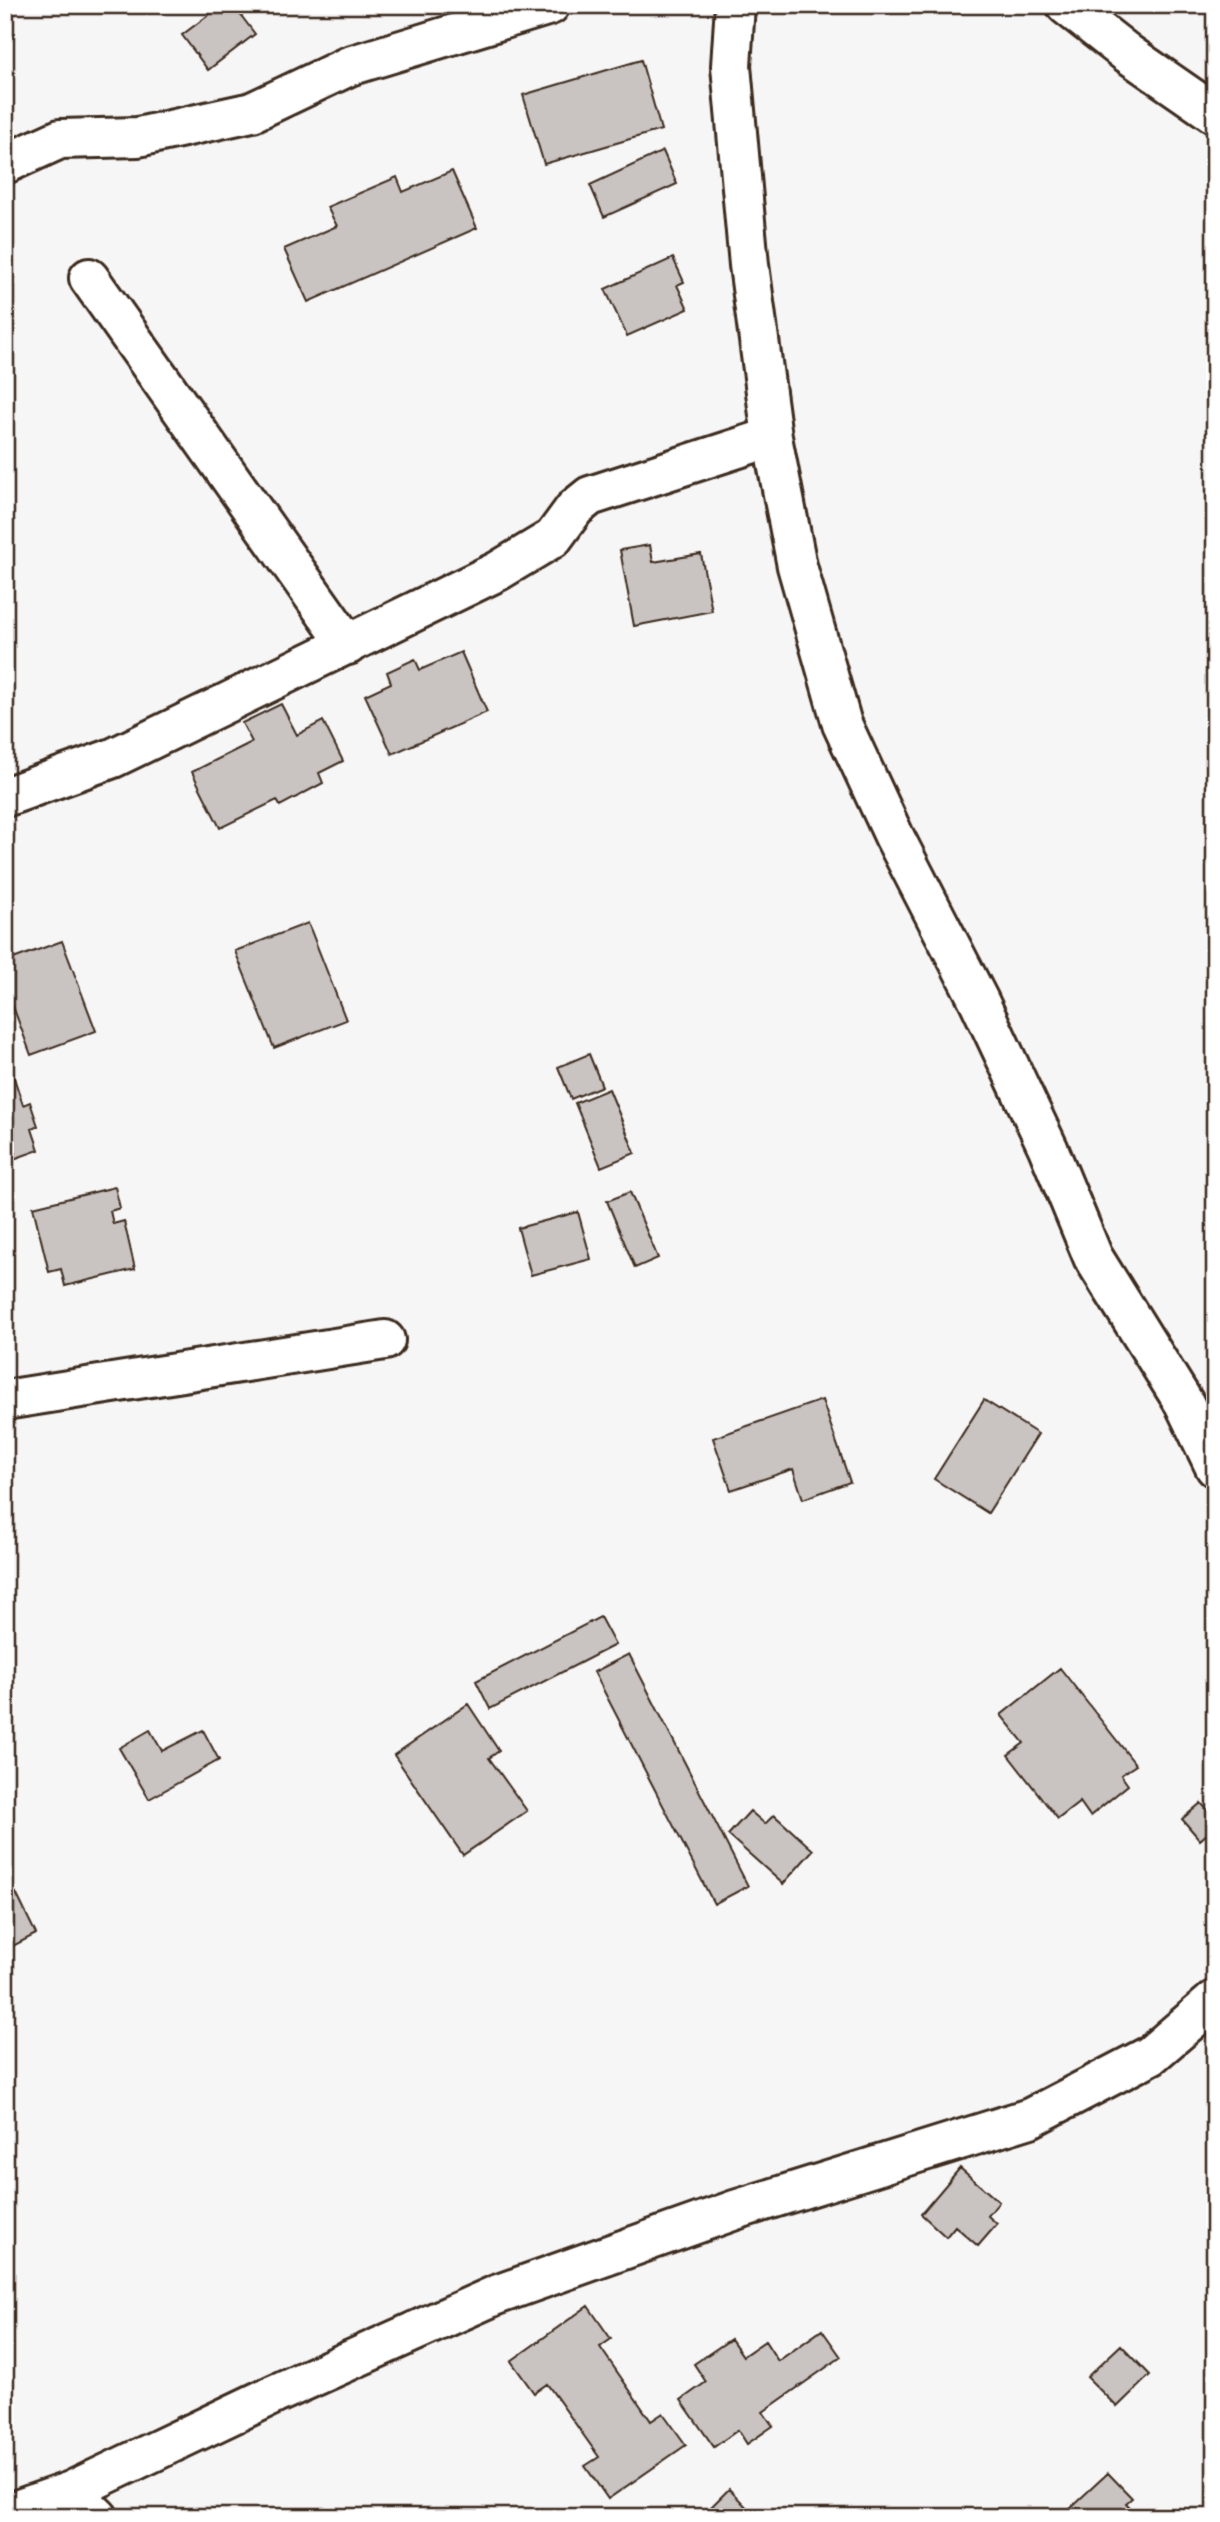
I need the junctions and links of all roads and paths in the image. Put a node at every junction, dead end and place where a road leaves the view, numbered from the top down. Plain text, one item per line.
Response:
1 (550, 5) edge
2 (735, 5) edge
3 (1066, 5) edge
4 (1215, 114) edge
5 (5, 164) edge
6 (89, 278) dead end
7 (772, 437) junction
8 (348, 645) junction
9 (5, 796) edge
10 (385, 1340) dead end
11 (5, 1401) edge
12 (1215, 1467) edge
13 (1215, 2000) edge
14 (71, 2491) junction
15 (5, 2514) edge
16 (98, 2517) edge

1 - 5 street
2 - 7 street
3 - 4 street
6 - 8 street
7 - 8 street
7 - 12 street
8 - 9 street
10 - 11 street
13 - 14 street
14 - 15 street
14 - 16 street

